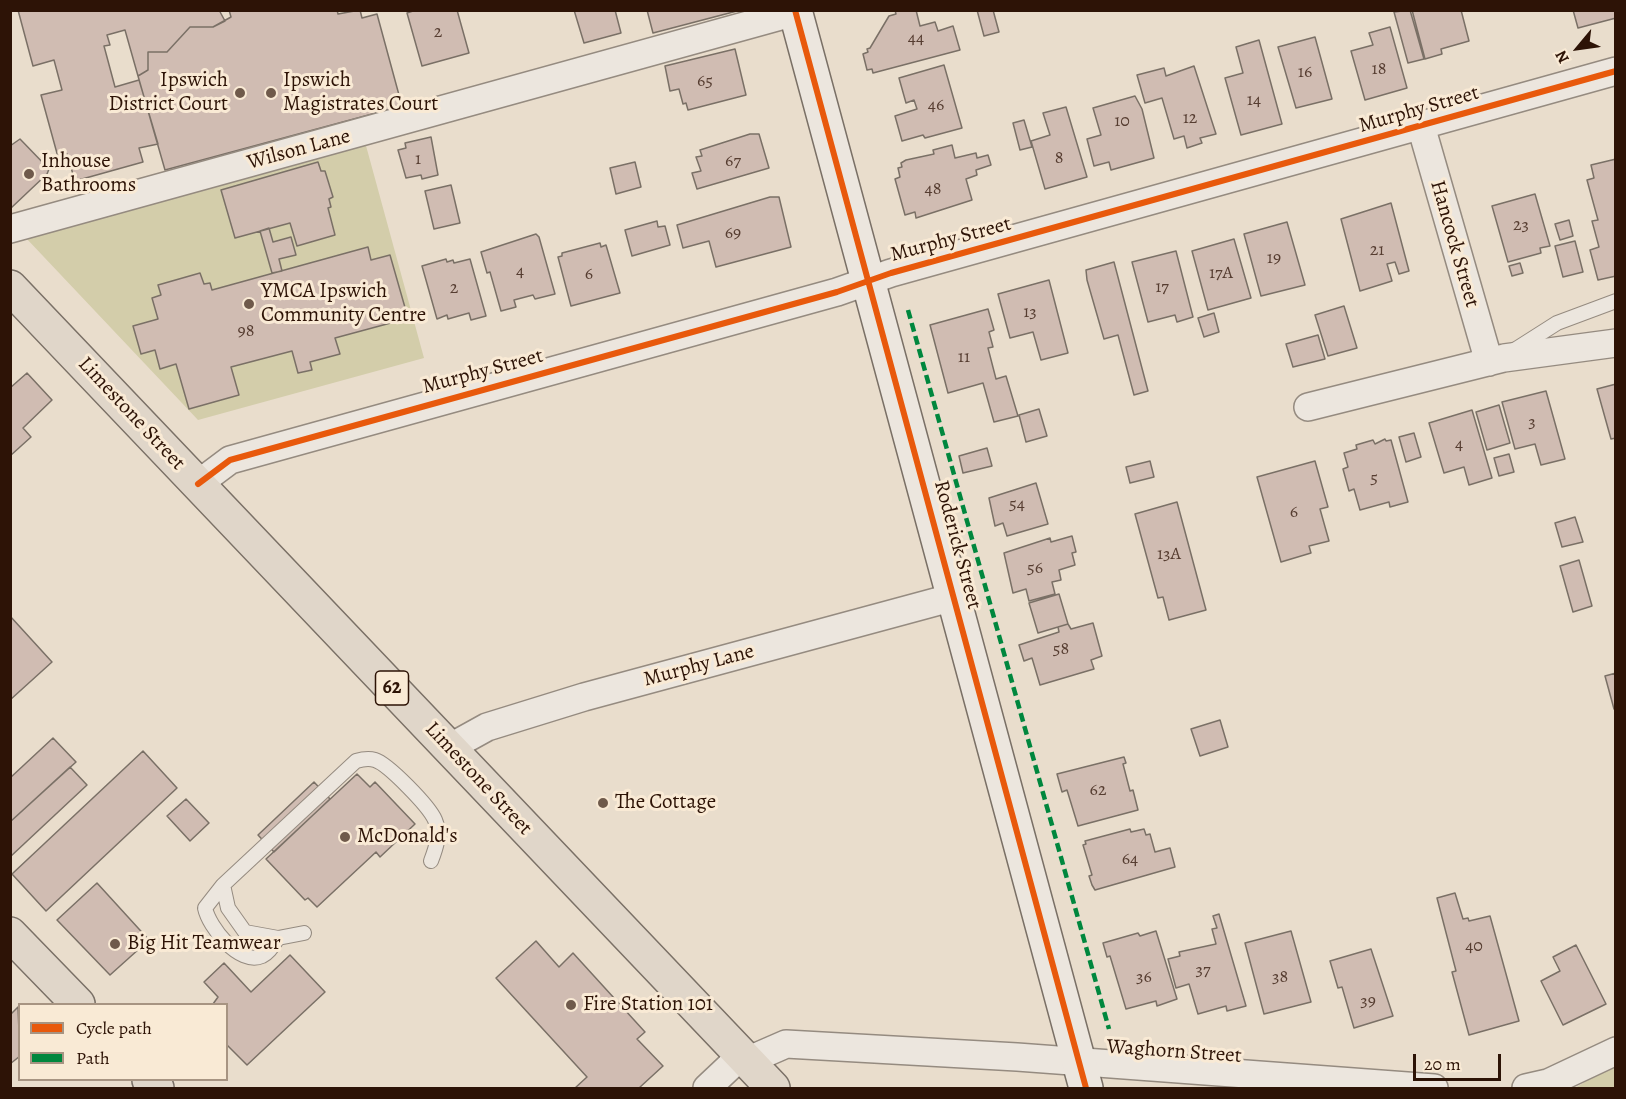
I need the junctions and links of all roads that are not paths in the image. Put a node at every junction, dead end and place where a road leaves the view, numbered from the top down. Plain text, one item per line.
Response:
1 (795, 11) edge
2 (1616, 71) edge
3 (1421, 126) junction
4 (10, 229) edge
5 (867, 281) junction
6 (10, 287) edge
7 (1616, 301) edge
8 (1616, 343) edge
9 (1496, 360) junction
10 (1308, 407) dead end
11 (198, 484) junction
12 (954, 597) junction
13 (449, 748) junction
14 (430, 861) dead end
15 (223, 885) junction
16 (304, 933) dead end
17 (10, 934) edge
18 (278, 938) junction
19 (76, 1003) edge
20 (1616, 1051) edge
21 (745, 1058) junction
22 (1082, 1075) edge
23 (708, 1089) edge
24 (773, 1089) edge
25 (1434, 1089) edge
26 (1526, 1089) edge

1 - 4 street, Wilson Lane
1 - 5 street, Roderick Street
2 - 3 street, Murphy Street
3 - 5 street, Murphy Street
3 - 9 street, Hancock Street
5 - 11 street, Murphy Street
5 - 12 street, Roderick Street
6 - 11 main road, Limestone Street / 62
7 - 9 lane
8 - 9 street
9 - 10 street
11 - 13 main road, Limestone Street / 62
12 - 13 street, Murphy Lane
12 - 22 street, Roderick Street
13 - 21 main road, Limestone Street / 62
14 - 15 lane
15 - 18 lane
15 - 18 lane
16 - 18 lane
17 - 19 main road
20 - 26 street
21 - 22 street, Waghorn Street
21 - 23 street, Waghorn Street
21 - 24 main road, Limestone Street / 62
22 - 25 street, Waghorn Street

